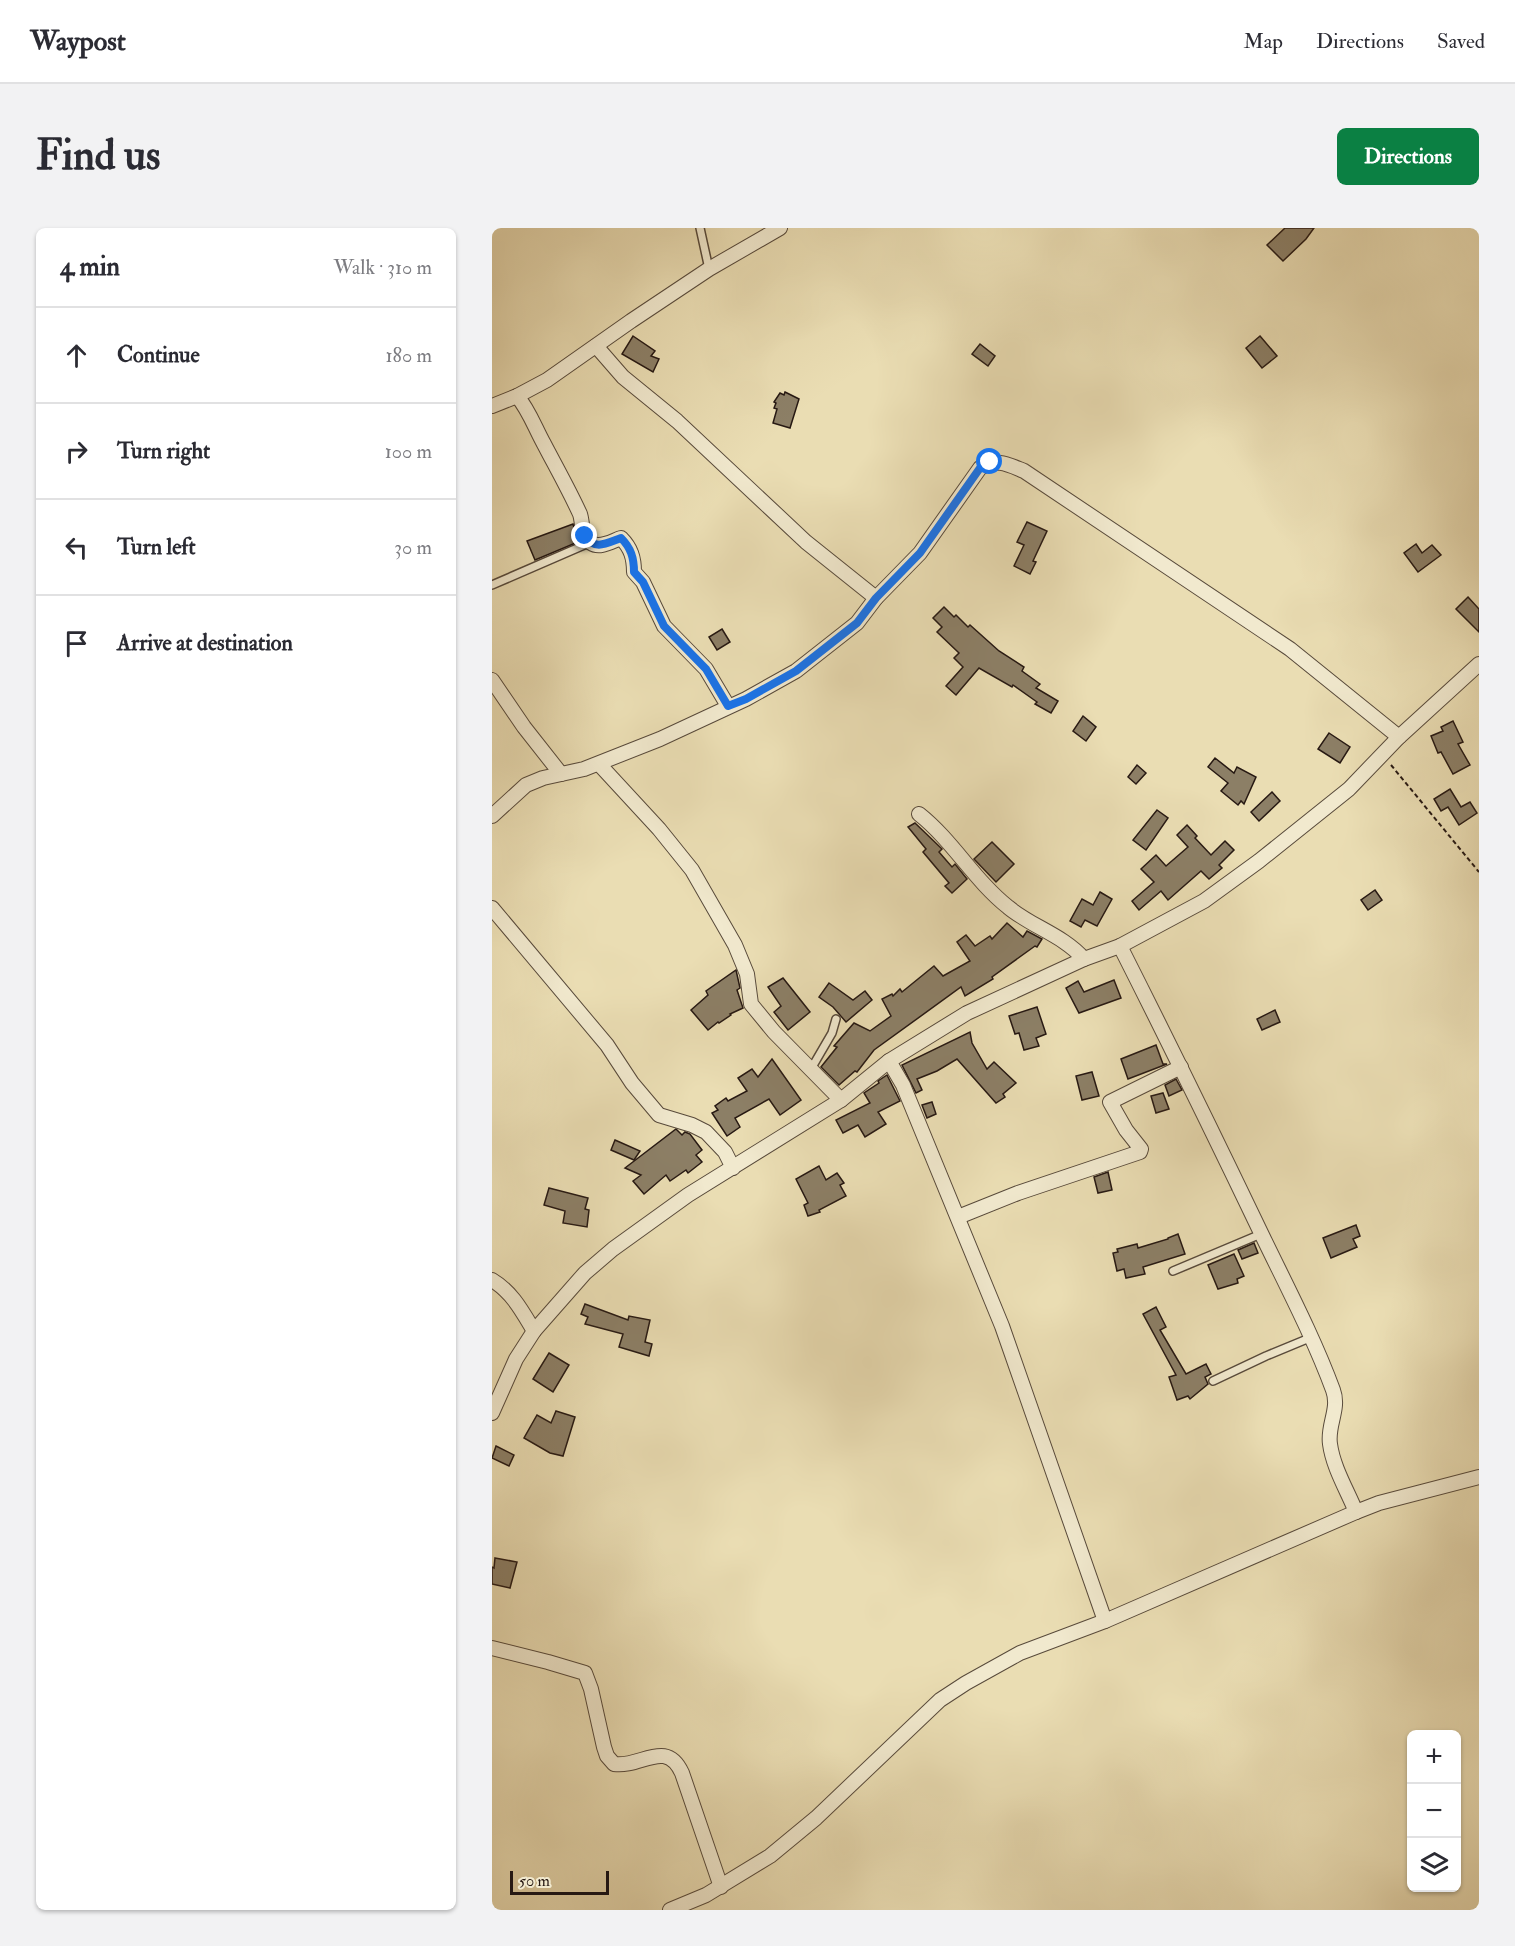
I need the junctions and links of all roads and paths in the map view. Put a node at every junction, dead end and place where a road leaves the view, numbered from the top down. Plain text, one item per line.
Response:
1 (700, 228) edge
2 (780, 228) edge
3 (709, 269) junction
4 (596, 346) junction
5 (517, 396) junction
6 (492, 405) edge
7 (589, 543) junction
8 (492, 585) edge
9 (876, 598) junction
10 (1479, 664) edge
11 (492, 680) edge
12 (728, 706) junction
13 (1399, 737) junction
14 (1382, 754) junction
15 (599, 764) junction
16 (561, 774) junction
17 (919, 814) dead end
18 (492, 816) edge
19 (1479, 872) edge
20 (492, 908) edge
21 (1120, 946) junction
22 (1084, 959) junction
23 (836, 1019) dead end
24 (889, 1061) junction
25 (1181, 1067) junction
26 (811, 1070) junction
27 (841, 1100) junction
28 (733, 1168) junction
29 (958, 1217) junction
30 (1262, 1234) junction
31 (1173, 1271) dead end
32 (492, 1280) edge
33 (534, 1331) junction
34 (1311, 1337) junction
35 (1213, 1381) dead end
36 (492, 1413) edge
37 (1479, 1477) edge
38 (1356, 1512) junction
39 (1105, 1622) junction
40 (492, 1648) edge
41 (722, 1887) junction
42 (670, 1910) edge

1 - 3 lane
2 - 3 street
3 - 4 street
4 - 5 street
4 - 9 street
5 - 6 street
5 - 7 street
7 - 8 lane
7 - 12 street
9 - 12 street
9 - 13 street
10 - 13 street
11 - 16 street
12 - 15 street
13 - 14 street
14 - 19 path
14 - 21 street
15 - 16 street
15 - 26 street
16 - 18 street
17 - 22 street
20 - 28 street
21 - 22 street
21 - 25 street
22 - 24 street
23 - 26 lane
24 - 27 street
24 - 29 street
25 - 29 street
25 - 30 street
26 - 27 street
27 - 28 street
28 - 33 street
29 - 39 street
30 - 31 lane
30 - 34 street
32 - 33 street
33 - 36 street
34 - 35 lane
34 - 38 street
37 - 38 street
38 - 39 street
39 - 41 street
40 - 41 street
41 - 42 street

